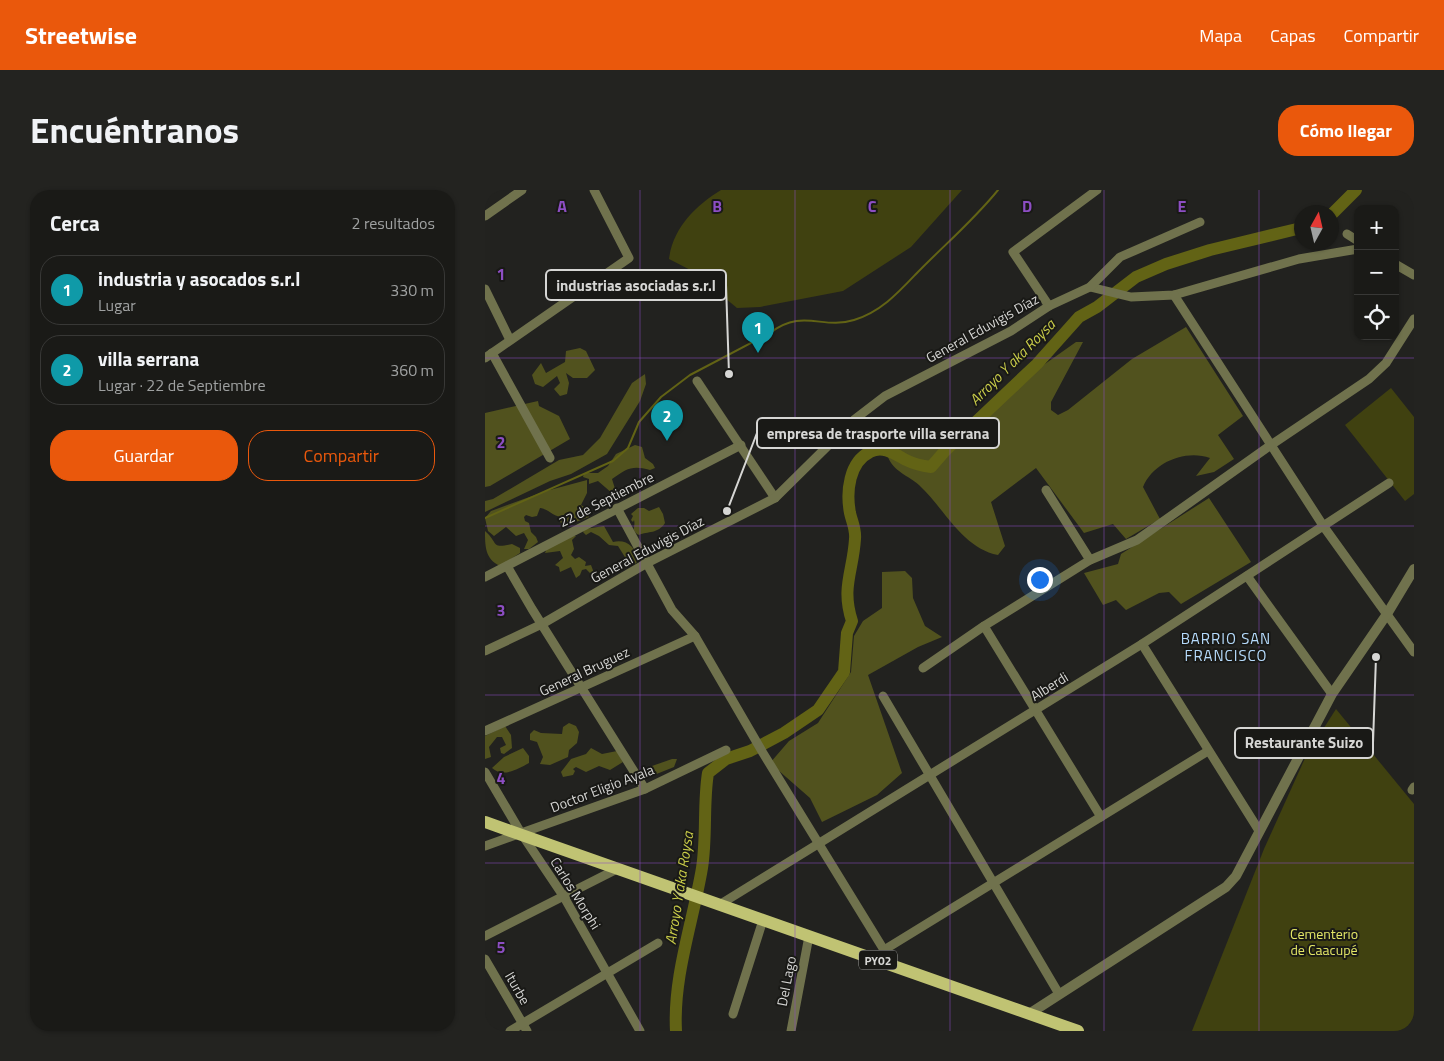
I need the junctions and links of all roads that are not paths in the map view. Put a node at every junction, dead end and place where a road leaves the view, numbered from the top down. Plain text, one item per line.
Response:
1 (522, 190) edge
2 (594, 190) edge
3 (1097, 190) edge
4 (485, 216) edge
5 (1200, 222) dead end
6 (1347, 234) dead end
7 (1354, 238) edge
8 (1354, 250) edge
9 (1399, 267) edge
10 (1414, 276) edge
11 (1090, 287) junction
12 (485, 289) edge
13 (1174, 296) junction
14 (1049, 306) junction
15 (1414, 319) edge
16 (510, 340) junction
17 (488, 355) edge
18 (697, 381) dead end
19 (741, 445) junction
20 (1271, 445) junction
21 (550, 458) dead end
22 (1389, 483) dead end
23 (1046, 490) dead end
24 (775, 498) junction
25 (617, 508) junction
26 (1324, 527) junction
27 (1090, 560) junction
28 (647, 563) junction
29 (507, 566) junction
30 (1414, 569) edge
31 (1247, 576) junction
32 (485, 577) edge
33 (1387, 614) junction
34 (542, 624) junction
35 (984, 626) junction
36 (695, 636) junction
37 (1143, 644) junction
38 (485, 650) edge
39 (1414, 652) edge
40 (923, 668) dead end
41 (582, 687) junction
42 (1331, 694) junction
43 (883, 696) dead end
44 (1035, 710) junction
45 (485, 732) edge
46 (726, 750) dead end
47 (1208, 751) junction
48 (485, 772) edge
49 (931, 776) junction
50 (645, 789) junction
51 (1101, 818) junction
52 (485, 822) edge
53 (1258, 829) junction
54 (521, 833) junction
55 (819, 843) junction
56 (485, 846) edge
57 (619, 868) junction
58 (993, 883) junction
59 (564, 897) junction
60 (719, 905) junction
61 (763, 920) junction
62 (485, 936) edge
63 (809, 936) junction
64 (658, 943) dead end
65 (882, 956) junction
66 (485, 959) edge
67 (607, 972) junction
68 (1059, 994) junction
69 (733, 1014) dead end
70 (1029, 1014) junction
71 (1053, 1026) edge
72 (525, 1027) edge
73 (510, 1031) edge
74 (640, 1031) edge
75 (791, 1031) edge
76 (1078, 1031) edge

1 - 4 street
2 - 16 street
3 - 14 street
5 - 11 street
6 - 7 street
8 - 13 street
9 - 10 street
11 - 13 street
11 - 14 street, General Eduvigis Díaz
12 - 16 street
13 - 20 street
14 - 24 street, General Eduvigis Díaz
15 - 20 street
16 - 17 street
17 - 21 street
18 - 19 street
19 - 24 street
19 - 25 street, 22 de Septiembre
20 - 26 street
20 - 27 street
22 - 26 street, Alberdi
23 - 27 street
24 - 28 street, General Eduvigis Díaz
25 - 28 street
25 - 29 street, 22 de Septiembre
26 - 31 street, Alberdi
26 - 33 street
27 - 35 street
28 - 34 street, General Eduvigis Díaz
28 - 36 street
29 - 32 street, 22 de Septiembre
29 - 34 street
30 - 33 street
31 - 37 street, Alberdi
31 - 42 street
33 - 39 street
33 - 42 street
34 - 38 street, General Eduvigis Díaz
34 - 41 street
35 - 40 street
35 - 44 street
36 - 41 street, General Bruguez
36 - 55 street
37 - 44 street, Alberdi
37 - 47 street
41 - 45 street, General Bruguez
41 - 50 street
42 - 53 street
43 - 49 street
44 - 49 street, Alberdi
44 - 51 street
46 - 50 street, Doctor Eligio Ayala
47 - 51 street
47 - 53 street
48 - 54 street, Carlos Morphi
49 - 55 street, Alberdi
49 - 58 street
50 - 54 street, Doctor Eligio Ayala
51 - 58 street
52 - 54 main road, PY02
53 - 68 street
54 - 56 street, Doctor Eligio Ayala
54 - 57 main road, PY02
54 - 59 street, Carlos Morphi
55 - 60 street, Alberdi
55 - 65 street
57 - 59 street
57 - 60 main road, PY02
58 - 65 street
58 - 68 street
59 - 62 street
59 - 67 street, Carlos Morphi
60 - 61 main road, PY02
61 - 63 main road, PY02
61 - 69 street
63 - 65 main road, PY02
63 - 75 street, Del Lago
64 - 67 street
65 - 70 main road, PY02
66 - 72 street, Iturbe
67 - 72 street
67 - 74 street, Carlos Morphi
68 - 70 street
70 - 71 main road, PY02
71 - 76 main road, PY02
72 - 73 street

